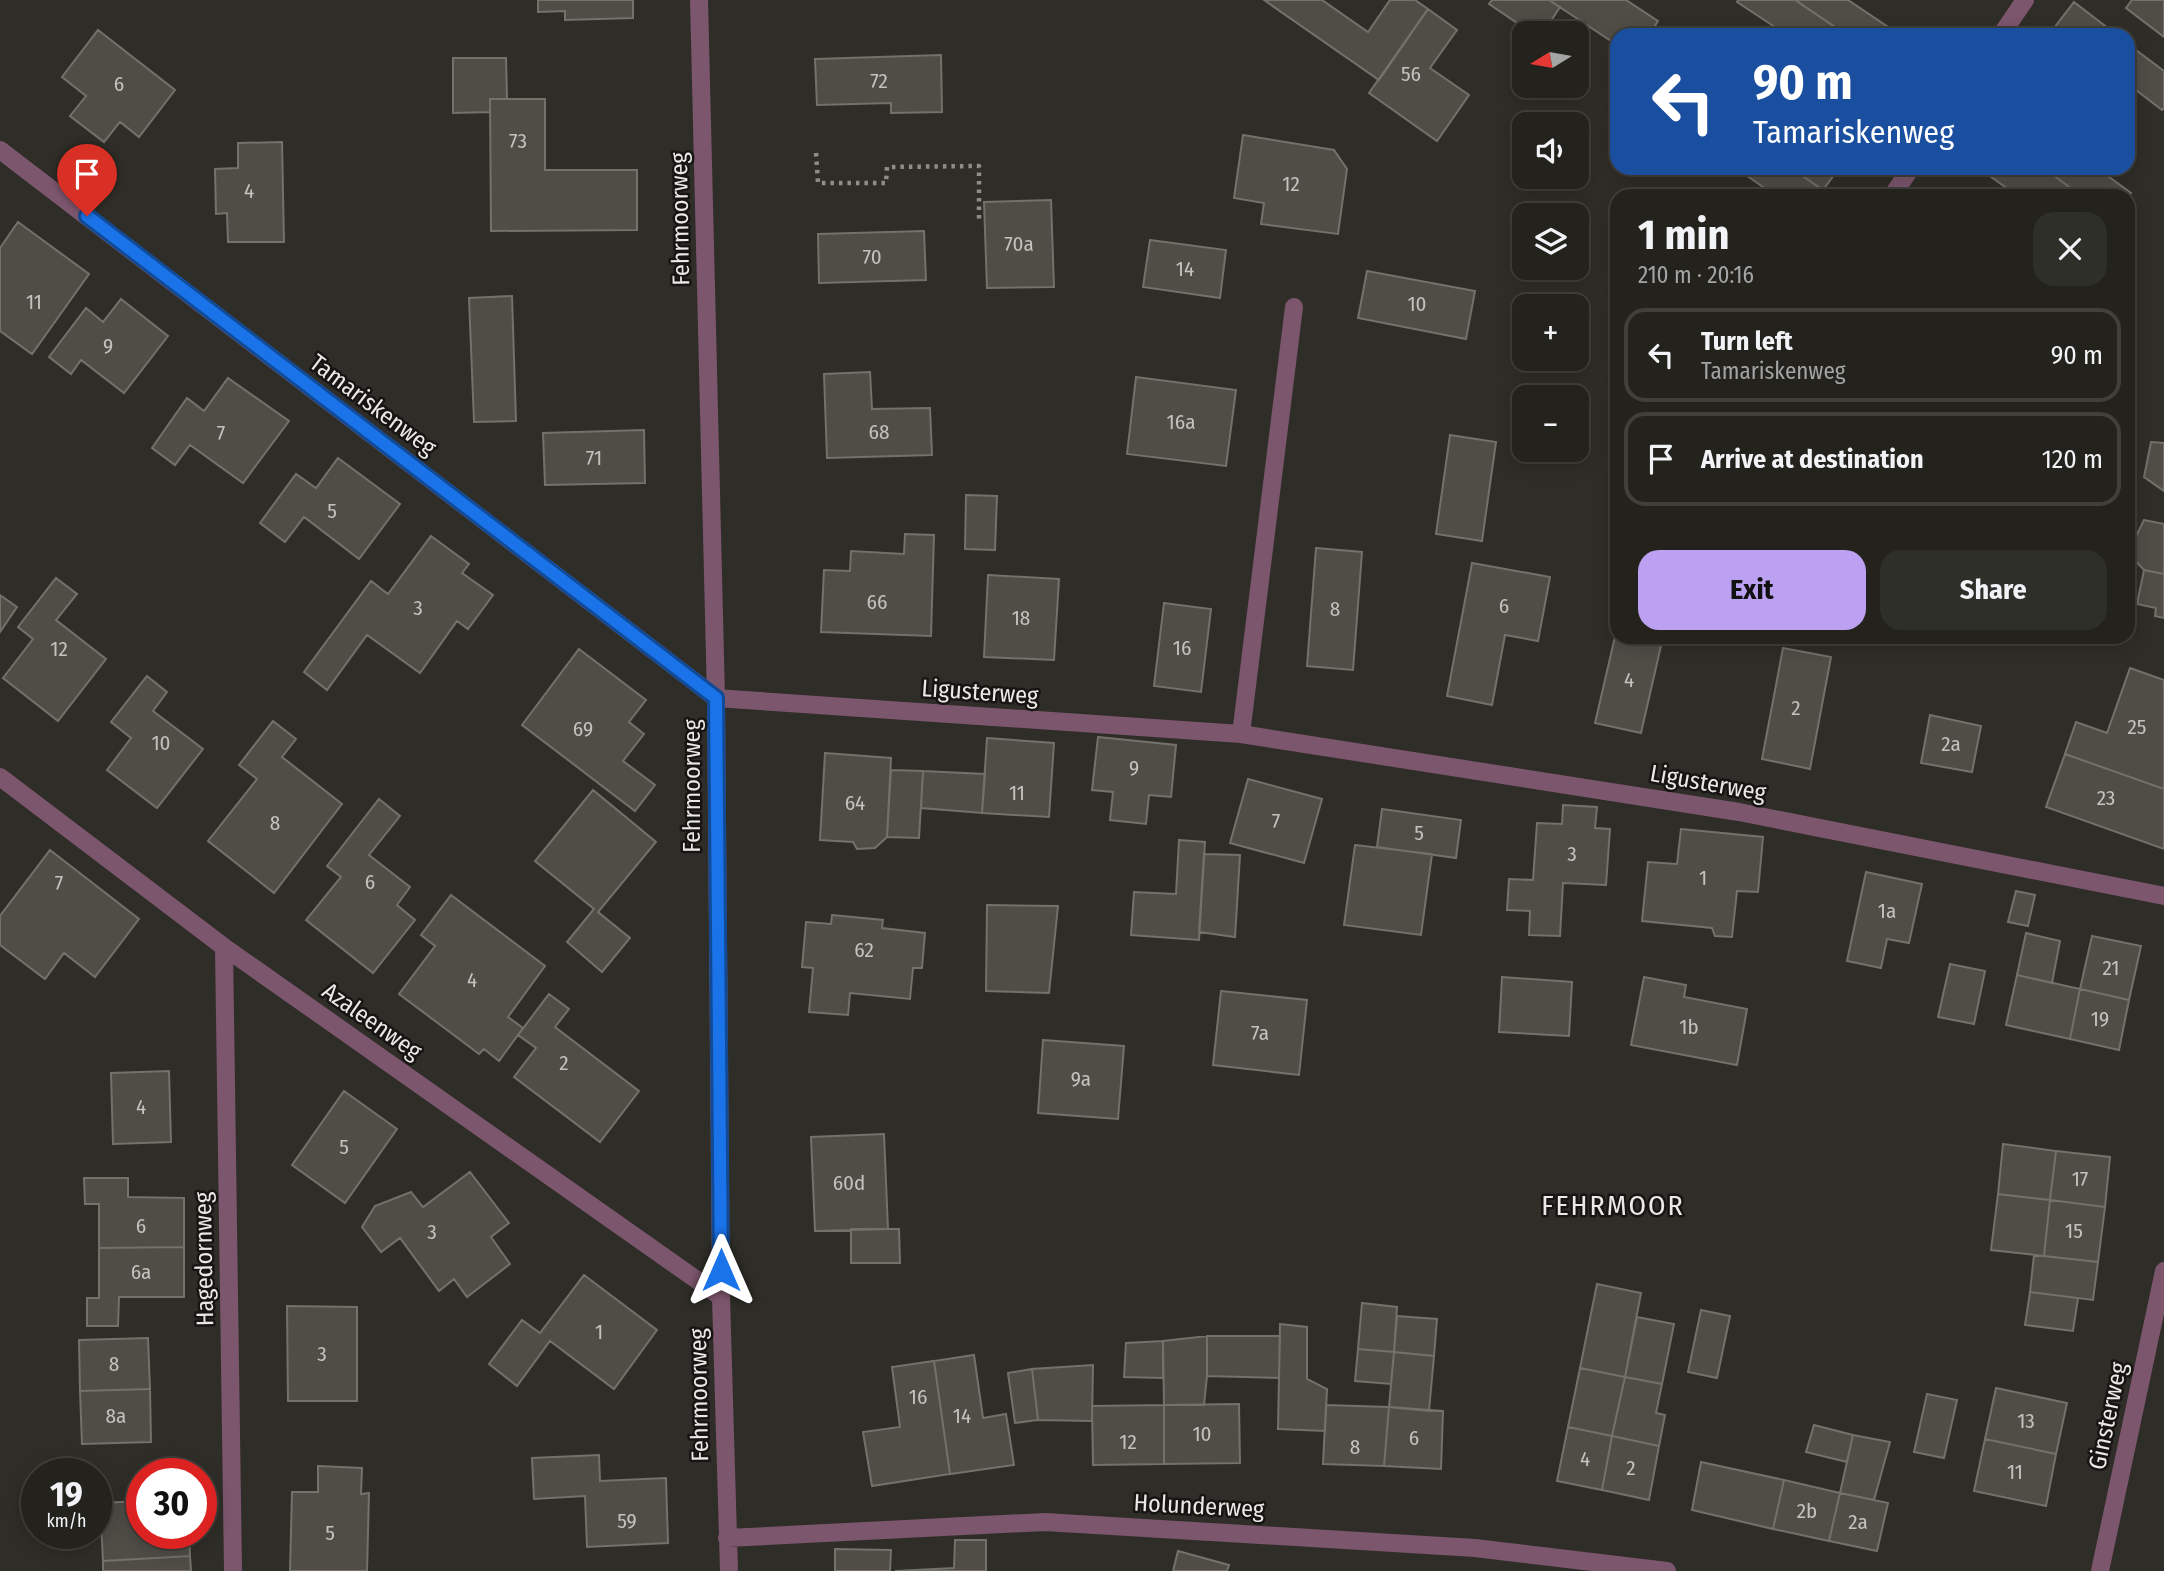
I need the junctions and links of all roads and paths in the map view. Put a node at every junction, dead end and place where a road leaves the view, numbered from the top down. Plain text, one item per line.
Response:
1 (699, 0) edge
2 (2025, 0) edge
3 (2006, 28) edge
4 (0, 150) edge
5 (816, 153) dead end
6 (979, 220) dead end
7 (1294, 307) dead end
8 (716, 698) junction
9 (1241, 734) junction
10 (0, 777) edge
11 (2164, 896) edge
12 (224, 947) junction
13 (2164, 1271) edge
14 (721, 1297) junction
15 (727, 1538) junction
16 (233, 1571) edge
17 (729, 1571) edge
18 (1667, 1571) edge
19 (2101, 1571) edge

1 - 8 street, Fehrmoorweg
2 - 3 street
4 - 8 street, Tamariskenweg
5 - 6 path
7 - 9 street
8 - 9 street, Ligusterweg
8 - 14 street, Fehrmoorweg
9 - 11 street, Ligusterweg
10 - 12 street, Azaleenweg
12 - 14 street, Azaleenweg
12 - 16 street, Hagedornweg
13 - 19 street, Ginsterweg
14 - 15 street, Fehrmoorweg
15 - 17 street, Fehrmoorweg
15 - 18 street, Holunderweg

